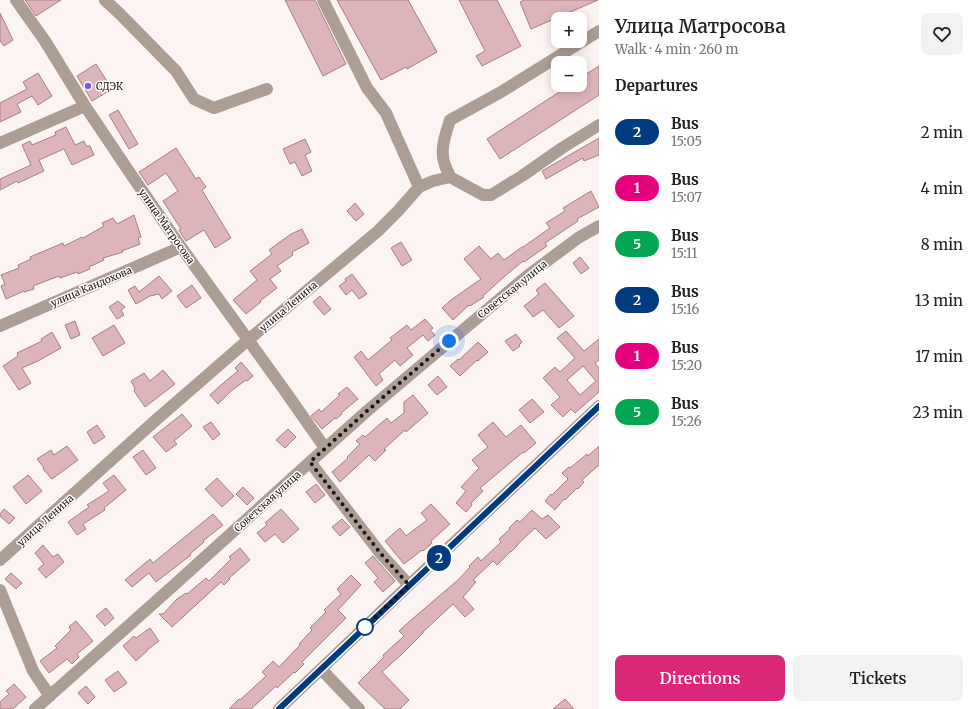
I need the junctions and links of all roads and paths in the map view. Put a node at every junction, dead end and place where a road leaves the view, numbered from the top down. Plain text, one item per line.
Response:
1 (16, 0) edge
2 (105, 0) edge
3 (323, 0) edge
4 (599, 31) edge
5 (267, 89) dead end
6 (85, 106) junction
7 (599, 125) edge
8 (0, 143) edge
9 (450, 177) junction
10 (419, 187) junction
11 (599, 226) edge
12 (182, 247) junction
13 (0, 326) edge
14 (248, 340) junction
15 (599, 406) edge
16 (324, 448) junction
17 (310, 462) junction
18 (0, 560) edge
19 (409, 585) junction
20 (0, 590) edge
21 (320, 669) junction
22 (50, 696) junction
23 (35, 709) edge
24 (279, 709) edge
25 (359, 709) edge

1 - 6 street, улица Матросова
2 - 5 street
3 - 10 street
4 - 9 street
6 - 8 street
6 - 12 street, улица Матросова
7 - 9 street
9 - 10 street, улица Ленина
10 - 14 street, улица Ленина
11 - 16 street, Советская улица
12 - 13 street, улица Кандохова
12 - 14 street, улица Матросова
14 - 16 street, улица Матросова
14 - 18 street, улица Ленина
15 - 19 street
16 - 17 street, Советская улица
17 - 19 street
17 - 22 street, Советская улица
19 - 21 street
20 - 22 street
21 - 24 street
21 - 25 street
22 - 23 street, Советская улица

